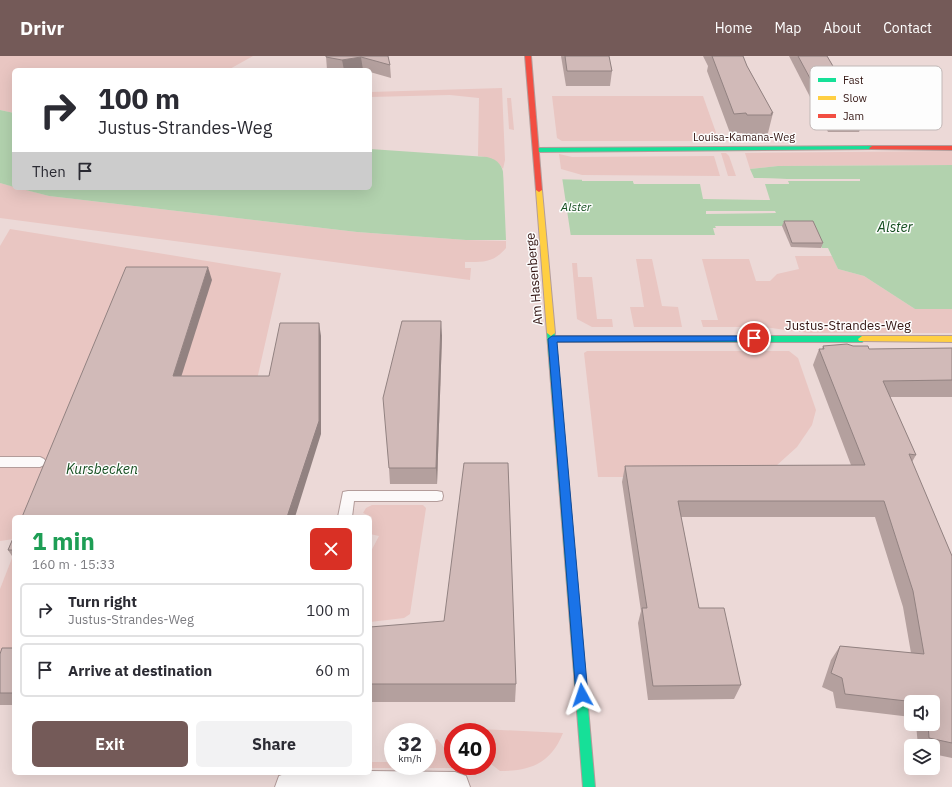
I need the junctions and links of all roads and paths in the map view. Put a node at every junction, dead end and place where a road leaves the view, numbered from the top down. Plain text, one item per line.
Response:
1 (528, 56) edge
2 (952, 148) edge
3 (536, 150) junction
4 (552, 339) junction
5 (952, 339) edge
6 (0, 462) edge
7 (40, 462) dead end
8 (437, 496) dead end
9 (345, 515) edge
10 (290, 787) edge
11 (455, 787) edge
12 (589, 787) edge

1 - 3 street, Am Hasenberge
2 - 3 street, Louisa-Kamana-Weg
3 - 4 street, Am Hasenberge
4 - 5 street, Justus-Strandes-Weg
4 - 12 street, Am Hasenberge
6 - 7 lane
8 - 9 lane
10 - 11 street

